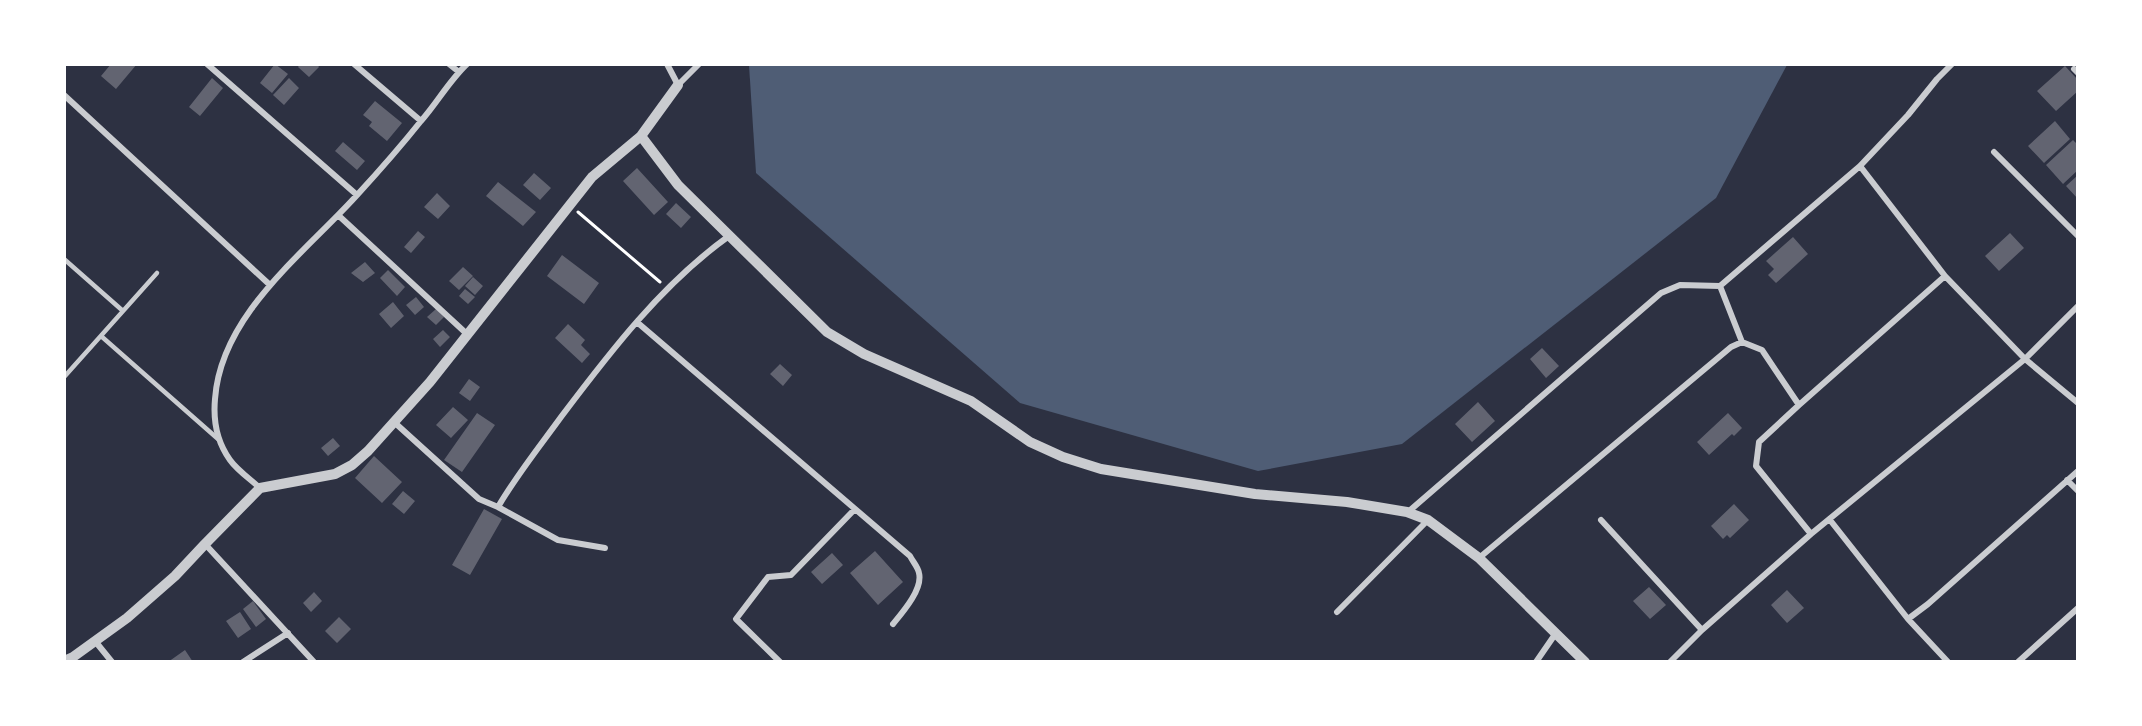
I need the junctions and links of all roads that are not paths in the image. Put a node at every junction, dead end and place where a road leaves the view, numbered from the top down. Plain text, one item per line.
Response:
1 (207, 64) edge
2 (354, 64) edge
3 (450, 64) edge
4 (467, 64) edge
5 (667, 64) edge
6 (699, 64) edge
7 (1952, 64) edge
8 (459, 72) junction
9 (678, 85) junction
10 (64, 95) edge
11 (421, 121) junction
12 (641, 136) junction
13 (1994, 152) dead end
14 (1860, 166) junction
15 (357, 195) junction
16 (338, 215) junction
17 (2078, 236) edge
18 (729, 237) junction
19 (64, 259) edge
20 (157, 273) dead end
21 (1946, 276) junction
22 (270, 285) junction
23 (1720, 286) junction
24 (2078, 306) edge
25 (123, 311) junction
26 (638, 323) junction
27 (468, 335) junction
28 (101, 336) junction
29 (1742, 342) junction
30 (2025, 359) junction
31 (65, 376) edge
32 (2078, 403) edge
33 (1799, 405) junction
34 (394, 422) junction
35 (220, 441) junction
36 (2078, 471) edge
37 (2067, 480) junction
38 (260, 488) junction
39 (2078, 491) edge
40 (498, 507) junction
41 (855, 509) junction
42 (1407, 512) junction
43 (1428, 520) junction
44 (1601, 520) dead end
45 (1830, 520) junction
46 (1811, 534) junction
47 (205, 544) junction
48 (605, 548) dead end
49 (1479, 558) junction
50 (2078, 608) edge
51 (1337, 612) dead end
52 (1908, 619) junction
53 (893, 624) dead end
54 (1702, 630) junction
55 (288, 633) junction
56 (1556, 633) junction
57 (95, 641) junction
58 (64, 661) edge
59 (112, 662) edge
60 (243, 662) edge
61 (314, 662) edge
62 (780, 662) edge
63 (1536, 662) edge
64 (1585, 662) edge
65 (1670, 662) edge
66 (1948, 662) edge
67 (2018, 662) edge

1 - 15 street
2 - 11 street
3 - 8 street
4 - 8 street
5 - 9 street
6 - 9 street
7 - 14 street
8 - 11 street
9 - 12 street
10 - 22 street
11 - 15 street
12 - 18 street
12 - 27 street
13 - 17 street
14 - 21 street
14 - 23 street
15 - 16 street
16 - 22 street
16 - 27 street
18 - 26 street
18 - 42 street
19 - 25 lane
20 - 25 lane
21 - 30 street
21 - 33 street
22 - 35 street
23 - 29 street
23 - 42 street
24 - 30 street
25 - 28 lane
26 - 40 street
26 - 41 street
27 - 34 street
28 - 31 lane
28 - 35 lane
29 - 33 street
29 - 49 street
30 - 32 street
30 - 45 street
33 - 46 street
34 - 38 street
34 - 40 street
35 - 38 street
36 - 37 street
37 - 39 street
37 - 52 street
38 - 47 street
40 - 48 street
41 - 53 street
41 - 62 street
42 - 43 street
43 - 49 street
43 - 51 street
44 - 54 street
45 - 46 street
45 - 52 street
46 - 54 street
47 - 55 street
47 - 57 street
49 - 56 street
50 - 67 street
52 - 66 street
54 - 65 street
55 - 60 street
55 - 61 street
56 - 63 street
56 - 64 street
57 - 58 street
57 - 59 street

